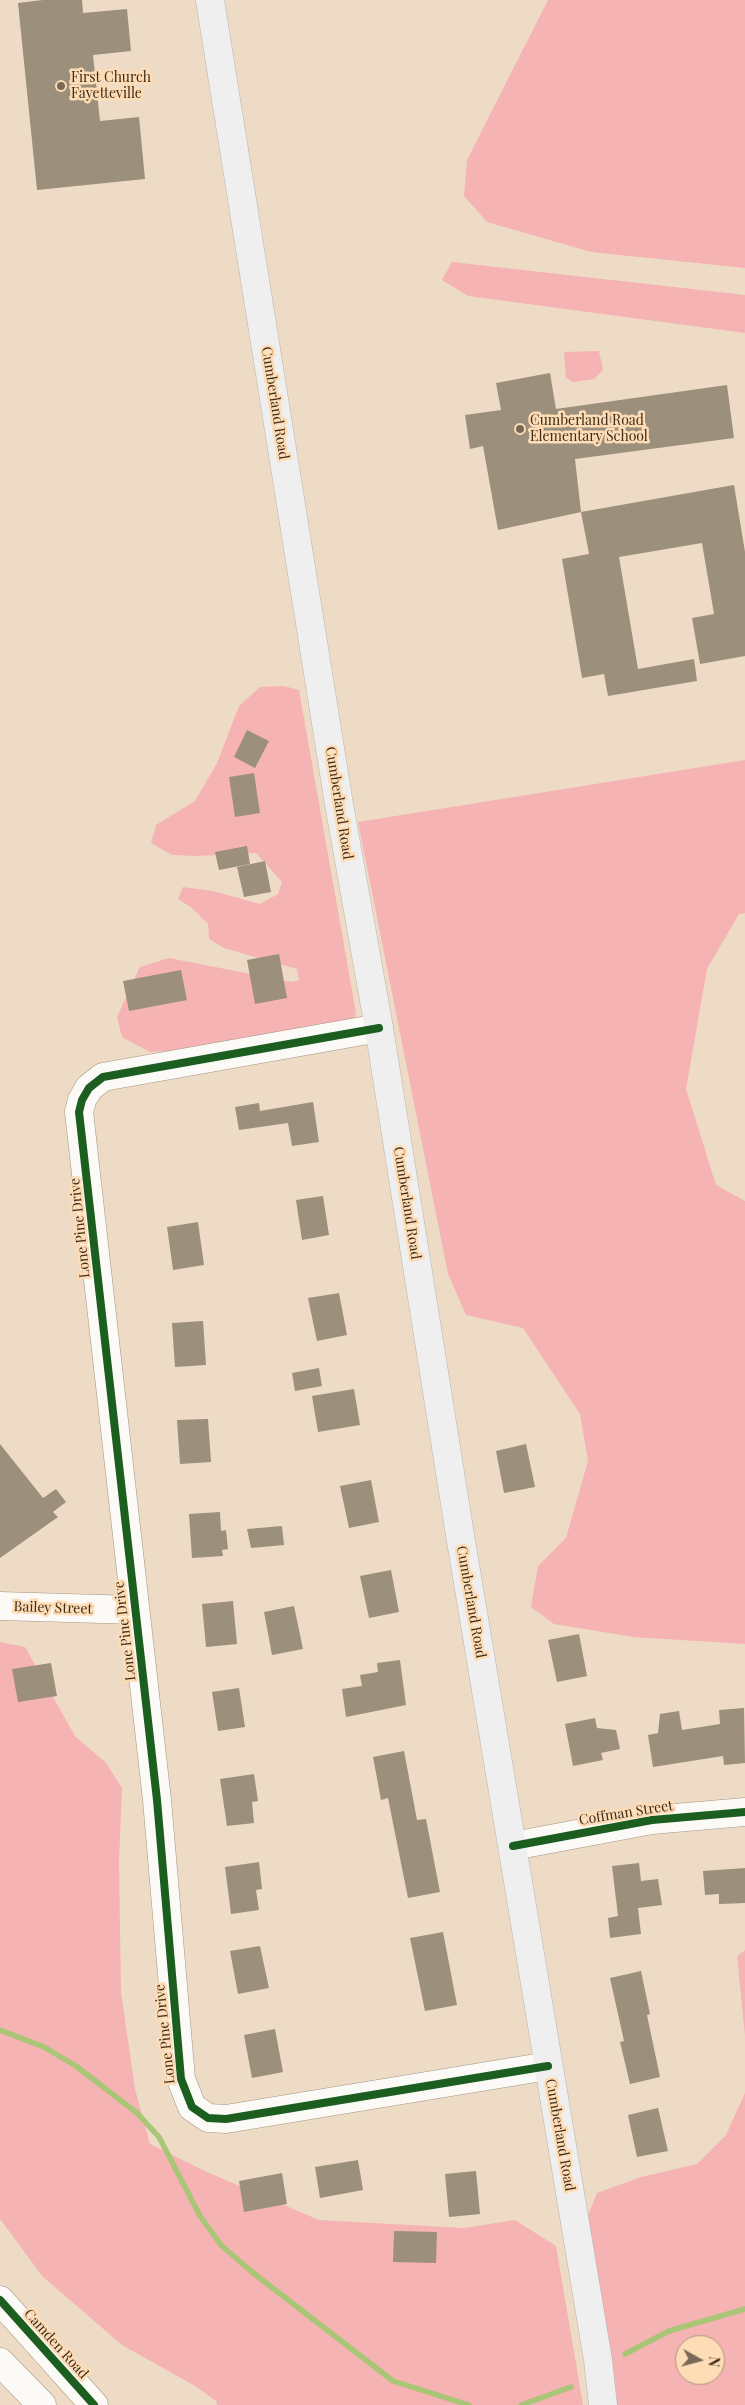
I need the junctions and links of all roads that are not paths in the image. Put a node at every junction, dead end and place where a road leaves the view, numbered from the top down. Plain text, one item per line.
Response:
1 (210, 0) edge
2 (379, 1028) junction
3 (0, 1606) edge
4 (135, 1610) junction
5 (745, 1812) edge
6 (513, 1846) junction
7 (548, 2066) junction
8 (0, 2300) edge
9 (0, 2362) edge
10 (42, 2405) edge
11 (94, 2405) edge
12 (603, 2405) edge

1 - 2 main road, Cumberland Road
2 - 4 street, Lone Pine Drive
2 - 6 main road, Cumberland Road
3 - 4 street, Bailey Street
4 - 7 street, Lone Pine Drive
5 - 6 street, Coffman Street
6 - 7 main road, Cumberland Road
7 - 12 main road, Cumberland Road
8 - 11 street, Camden Road
9 - 10 street

